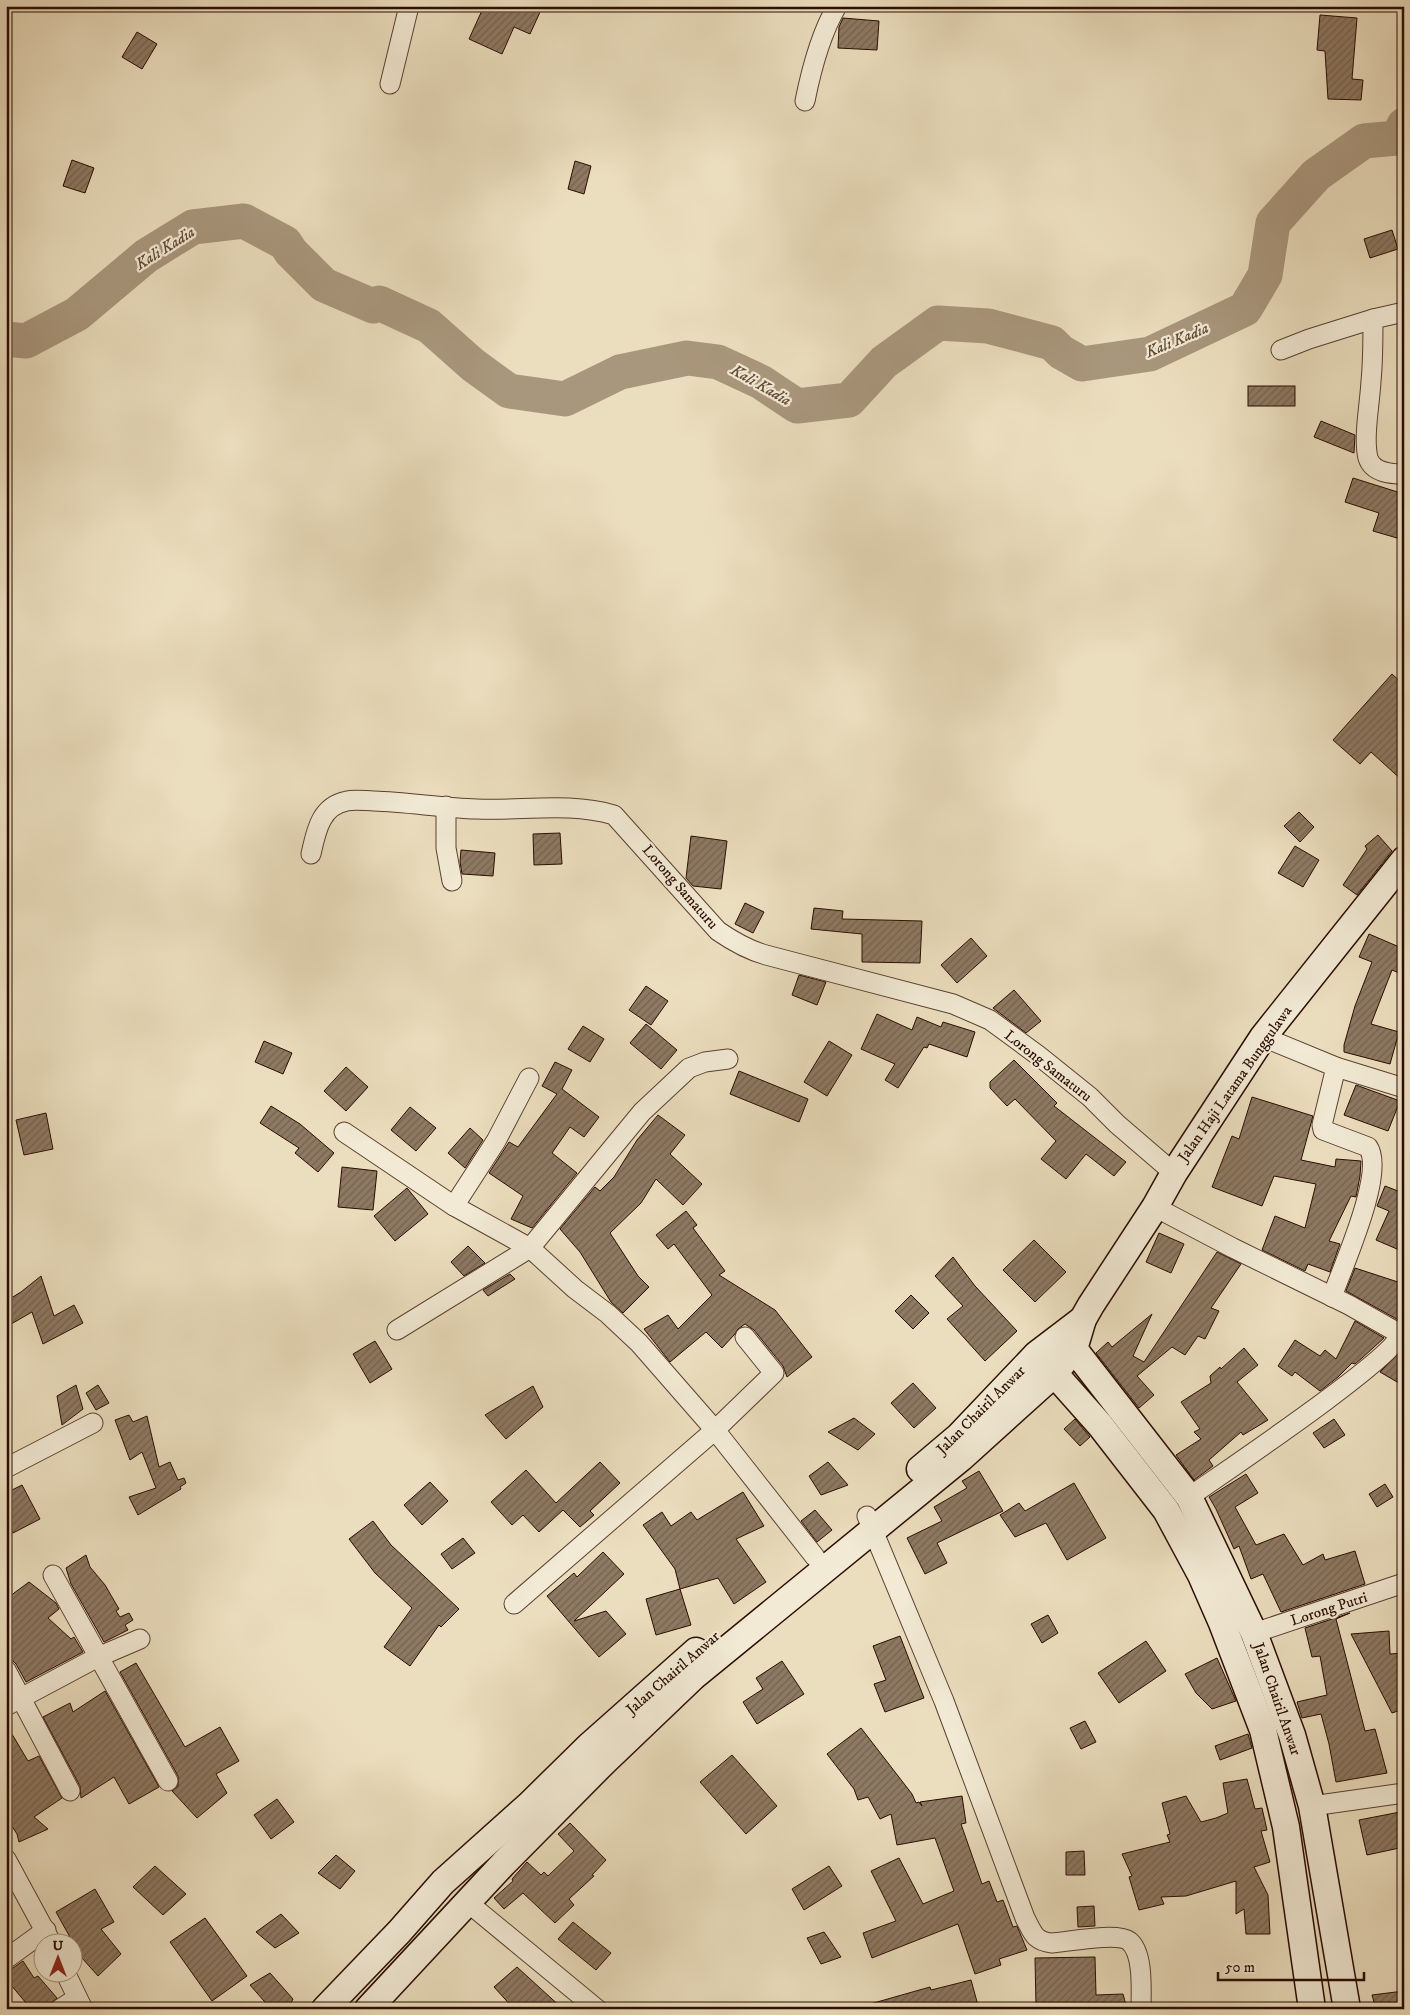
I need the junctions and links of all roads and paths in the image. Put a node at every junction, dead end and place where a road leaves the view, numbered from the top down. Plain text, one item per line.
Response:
1 (409, 6) edge
2 (837, 6) edge
3 (390, 84) dead end
4 (805, 101) dead end
5 (1404, 312) edge
6 (1373, 319) junction
7 (1281, 350) dead end
8 (1404, 474) edge
9 (446, 806) junction
10 (311, 854) dead end
11 (1404, 860) edge
12 (452, 881) dead end
13 (1263, 1037) junction
14 (728, 1059) dead end
15 (1336, 1067) junction
16 (529, 1078) dead end
17 (1404, 1088) edge
18 (344, 1132) dead end
19 (1174, 1173) junction
20 (454, 1206) junction
21 (1155, 1207) junction
22 (530, 1248) junction
23 (1332, 1297) junction
24 (1083, 1319) joint
25 (397, 1330) dead end
26 (745, 1336) dead end
27 (1066, 1342) junction
28 (1037, 1354) junction
29 (1054, 1374) junction
30 (93, 1423) dead end
31 (716, 1430) junction
32 (6, 1468) edge
33 (1189, 1497) junction
34 (869, 1522) junction
35 (815, 1557) junction
36 (53, 1575) dead end
37 (1404, 1583) edge
38 (514, 1604) dead end
39 (1254, 1633) junction
40 (140, 1639) dead end
41 (98, 1657) junction
42 (6, 1670) edge
43 (13, 1702) edge
44 (168, 1782) dead end
45 (70, 1792) dead end
46 (1404, 1793) edge
47 (1312, 1806) junction
48 (6, 1859) edge
49 (466, 1901) junction
50 (46, 1932) edge
51 (32, 1945) edge
52 (6, 1959) edge
53 (71, 1982) edge
54 (80, 2003) edge
55 (60, 2009) edge
56 (325, 2009) edge
57 (368, 2009) edge
58 (597, 2009) edge
59 (1141, 2009) edge
60 (1312, 2009) edge
61 (1347, 2009) edge

1 - 3 street
2 - 4 street
5 - 6 street
6 - 7 street
6 - 8 street
9 - 10 street, Lorong Samaturu
9 - 12 street
9 - 19 street, Lorong Samaturu
11 - 13 main road, Jalan Haji Latama Bunggulawa
13 - 15 street
13 - 19 main road, Jalan Haji Latama Bunggulawa
14 - 22 street
15 - 17 street
15 - 23 street
16 - 20 street
18 - 20 street
19 - 21 main road, Jalan Haji Latama Bunggulawa
20 - 22 street
21 - 23 street
21 - 24 main road, Jalan Haji Latama Bunggulawa
22 - 25 street
22 - 31 street
23 - 33 street
24 - 27 main road, Jalan Chairil Anwar
26 - 31 street
27 - 28 main road, Jalan Chairil Anwar
27 - 29 main road, Jalan Chairil Anwar
27 - 33 main road, Jalan Chairil Anwar
28 - 29 main road, Jalan Chairil Anwar
28 - 34 main road, Jalan Chairil Anwar
29 - 34 main road, Jalan Chairil Anwar
29 - 60 main road, Jalan Chairil Anwar
30 - 32 street
31 - 35 street
31 - 38 street
33 - 39 main road, Jalan Chairil Anwar
34 - 35 main road, Jalan Chairil Anwar
34 - 49 main road, Jalan Chairil Anwar
34 - 59 street
35 - 56 main road, Jalan Chairil Anwar
36 - 41 street
37 - 39 street, Lorong Putri
39 - 47 main road, Jalan Chairil Anwar
40 - 41 street
41 - 43 street
41 - 44 street
42 - 43 street
43 - 45 street
46 - 47 street
47 - 61 main road, Jalan Chairil Anwar
48 - 50 street
49 - 57 main road, Jalan Chairil Anwar
49 - 58 street
51 - 52 street
53 - 54 street
54 - 55 street

